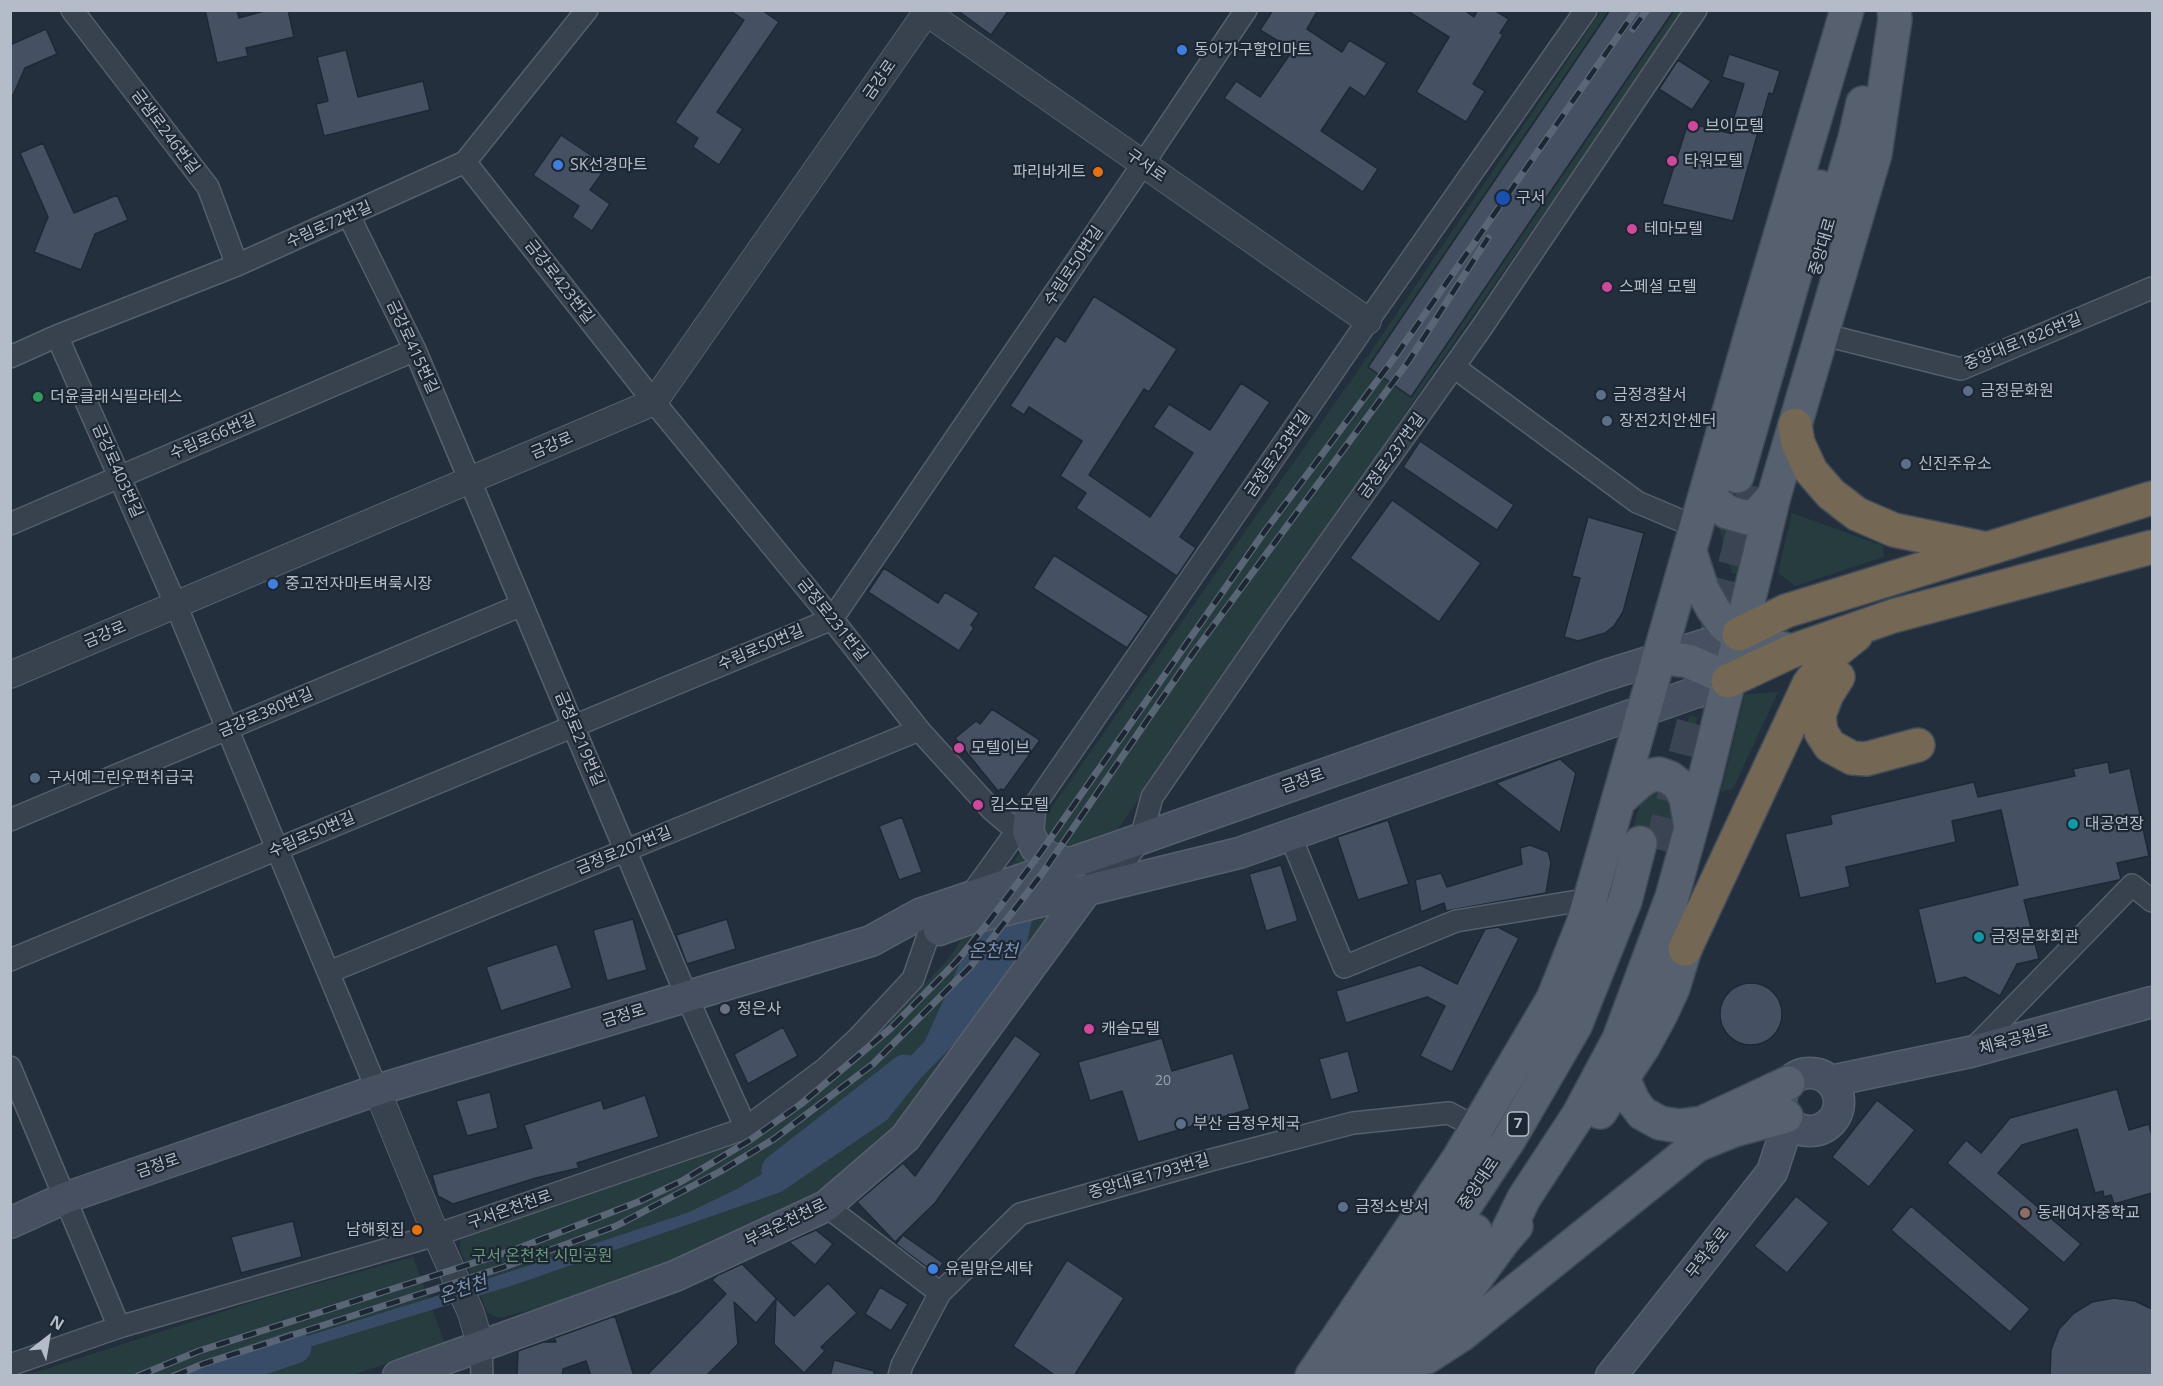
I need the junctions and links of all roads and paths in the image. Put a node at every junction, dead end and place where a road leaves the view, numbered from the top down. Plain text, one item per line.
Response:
1 (72, 10) edge
2 (587, 10) edge
3 (1246, 10) edge
4 (1586, 10) edge
5 (1696, 10) edge
6 (1847, 10) edge
7 (1863, 10) edge
8 (1883, 10) edge
9 (1894, 10) edge
10 (926, 11) edge
11 (465, 162) junction
12 (1143, 165) junction
13 (349, 216) junction
14 (237, 265) junction
15 (2152, 288) edge
16 (1368, 321) junction
17 (1821, 334) junction
18 (57, 336) junction
19 (415, 350) junction
20 (10, 357) edge
21 (1454, 367) junction
22 (654, 402) junction
23 (1795, 425) junction
24 (120, 477) junction
25 (470, 481) junction
26 (1744, 483) junction
27 (2152, 498) edge
28 (10, 524) edge
29 (1693, 539) junction
30 (2152, 541) edge
31 (2152, 547) edge
32 (1986, 549) junction
33 (2152, 554) edge
34 (2093, 562) junction
35 (176, 605) junction
36 (522, 605) junction
37 (1893, 616) junction
38 (832, 618) junction
39 (1739, 634) junction
40 (1791, 651) junction
41 (1659, 657) junction
42 (10, 675) edge
43 (1728, 681) junction
44 (1643, 712) junction
45 (573, 726) junction
46 (227, 729) junction
47 (919, 730) junction
48 (1918, 745) dead end
49 (1619, 800) junction
50 (10, 820) edge
51 (1023, 822) junction
52 (1691, 829) junction
53 (1290, 835) junction
54 (1141, 838) junction
55 (276, 850) junction
56 (626, 850) junction
57 (1069, 864) junction
58 (1081, 892) junction
59 (1590, 899) junction
60 (2152, 901) edge
61 (976, 902) junction
62 (929, 933) junction
63 (871, 941) junction
64 (1685, 949) junction
65 (10, 960) edge
66 (329, 972) junction
67 (687, 997) junction
68 (2152, 1002) edge
69 (1970, 1052) junction
70 (10, 1067) edge
71 (1623, 1078) junction
72 (1788, 1083) junction
73 (377, 1090) junction
74 (1835, 1092) junction
75 (1796, 1122) junction
76 (746, 1128) junction
77 (1477, 1128) junction
78 (65, 1198) junction
79 (826, 1206) junction
80 (10, 1223) edge
81 (438, 1240) junction
82 (1503, 1241) junction
83 (940, 1293) junction
84 (118, 1326) junction
85 (481, 1361) edge
86 (10, 1365) edge
87 (1407, 1371) edge
88 (398, 1376) edge
89 (899, 1376) edge
90 (1312, 1376) edge
91 (1341, 1376) edge
92 (1377, 1376) edge
93 (1611, 1376) edge

1 - 14 street, 금샘로246번길
2 - 11 street, 수림로72번길
3 - 12 street, 수림로50번길
4 - 16 street, 금정로233번길
5 - 21 street, 금정로237번길
6 - 26 main road
7 - 26 main road, 중앙대로
8 - 26 main road, 중앙대로
9 - 17 main road
10 - 12 street, 구서로
10 - 22 street, 금강로
11 - 13 street, 수림로72번길
11 - 22 street, 금강로423번길
12 - 16 street, 구서로
12 - 38 street, 수림로50번길
13 - 14 street, 수림로72번길
13 - 19 street, 금강로415번길
14 - 18 street, 수림로72번길
15 - 17 street, 중앙대로1826번길
16 - 51 street, 금정로233번길
17 - 23 main road
18 - 20 street, 수림로72번길
18 - 24 street, 금강로403번길
19 - 24 street, 수림로66번길
19 - 25 street, 금강로415번길
21 - 29 street
21 - 54 street, 금정로237번길
22 - 25 street, 금강로
22 - 38 street, 금정로231번길
23 - 26 main road
23 - 32 highway
24 - 28 street, 수림로66번길
24 - 35 street, 금강로403번길
25 - 35 street, 금강로
25 - 36 street, 금정로219번길
26 - 29 main road
26 - 39 main road
27 - 32 highway
29 - 39 main road
29 - 41 main road
30 - 34 highway
31 - 34 highway
32 - 39 highway
33 - 34 highway
34 - 37 highway
35 - 42 street, 금강로
35 - 46 street
36 - 45 street, 금정로219번길
36 - 46 street, 금강로380번길
37 - 40 highway
37 - 48 highway
37 - 64 highway
38 - 45 street, 수림로50번길
38 - 47 street, 금정로231번길
39 - 40 main road
39 - 41 main road, 금정로
39 - 43 main road
40 - 43 highway
41 - 43 main road
41 - 44 main road
41 - 54 main road, 금정로
43 - 44 main road, 금정로
43 - 52 main road
44 - 49 main road
44 - 53 main road, 금정로
45 - 55 street, 수림로50번길
45 - 56 street, 금정로219번길
46 - 50 street, 금강로380번길
46 - 55 street
47 - 51 street, 금정로231번길
47 - 56 street, 금정로207번길
49 - 52 main road
49 - 59 main road
51 - 57 main road
51 - 61 street, 금정로233번길
52 - 64 main road
52 - 82 main road
53 - 58 main road, 금정로
53 - 59 street
54 - 57 main road, 금정로
54 - 58 street, 금정로237번길
55 - 65 street, 수림로50번길
55 - 66 street
56 - 66 street, 금정로207번길
56 - 67 street, 금정로219번길
57 - 61 main road, 금정로
58 - 61 main road, 금정로
58 - 79 main road, 부곡온천천로
59 - 77 main road
60 - 69 street
61 - 62 main road, 금정로
61 - 63 main road, 금정로
62 - 63 main road, 금정로
62 - 76 street, 구서온천천로
63 - 67 main road, 금정로
64 - 71 main road
66 - 73 street
67 - 73 main road, 금정로
67 - 76 street, 금정로219번길
68 - 69 main road, 체육공원로
69 - 74 main road, 체육공원로
70 - 78 street
71 - 72 main road
71 - 82 main road
72 - 74 main road
72 - 75 main road
73 - 78 main road, 금정로
73 - 81 street
74 - 75 main road
75 - 87 main road
75 - 93 main road, 무학송로
76 - 81 street, 구서온천천로
77 - 83 street, 중앙대로1793번길
77 - 90 main road
78 - 80 main road, 금정로
78 - 84 street
79 - 83 street
79 - 85 main road, 부곡온천천로
81 - 84 street, 구서온천천로
81 - 85 street
82 - 87 main road
83 - 89 street, 중앙대로1793번길
84 - 86 street, 구서온천천로
85 - 88 main road, 부곡온천천로
91 - 92 main road, 중앙대로 / 7

